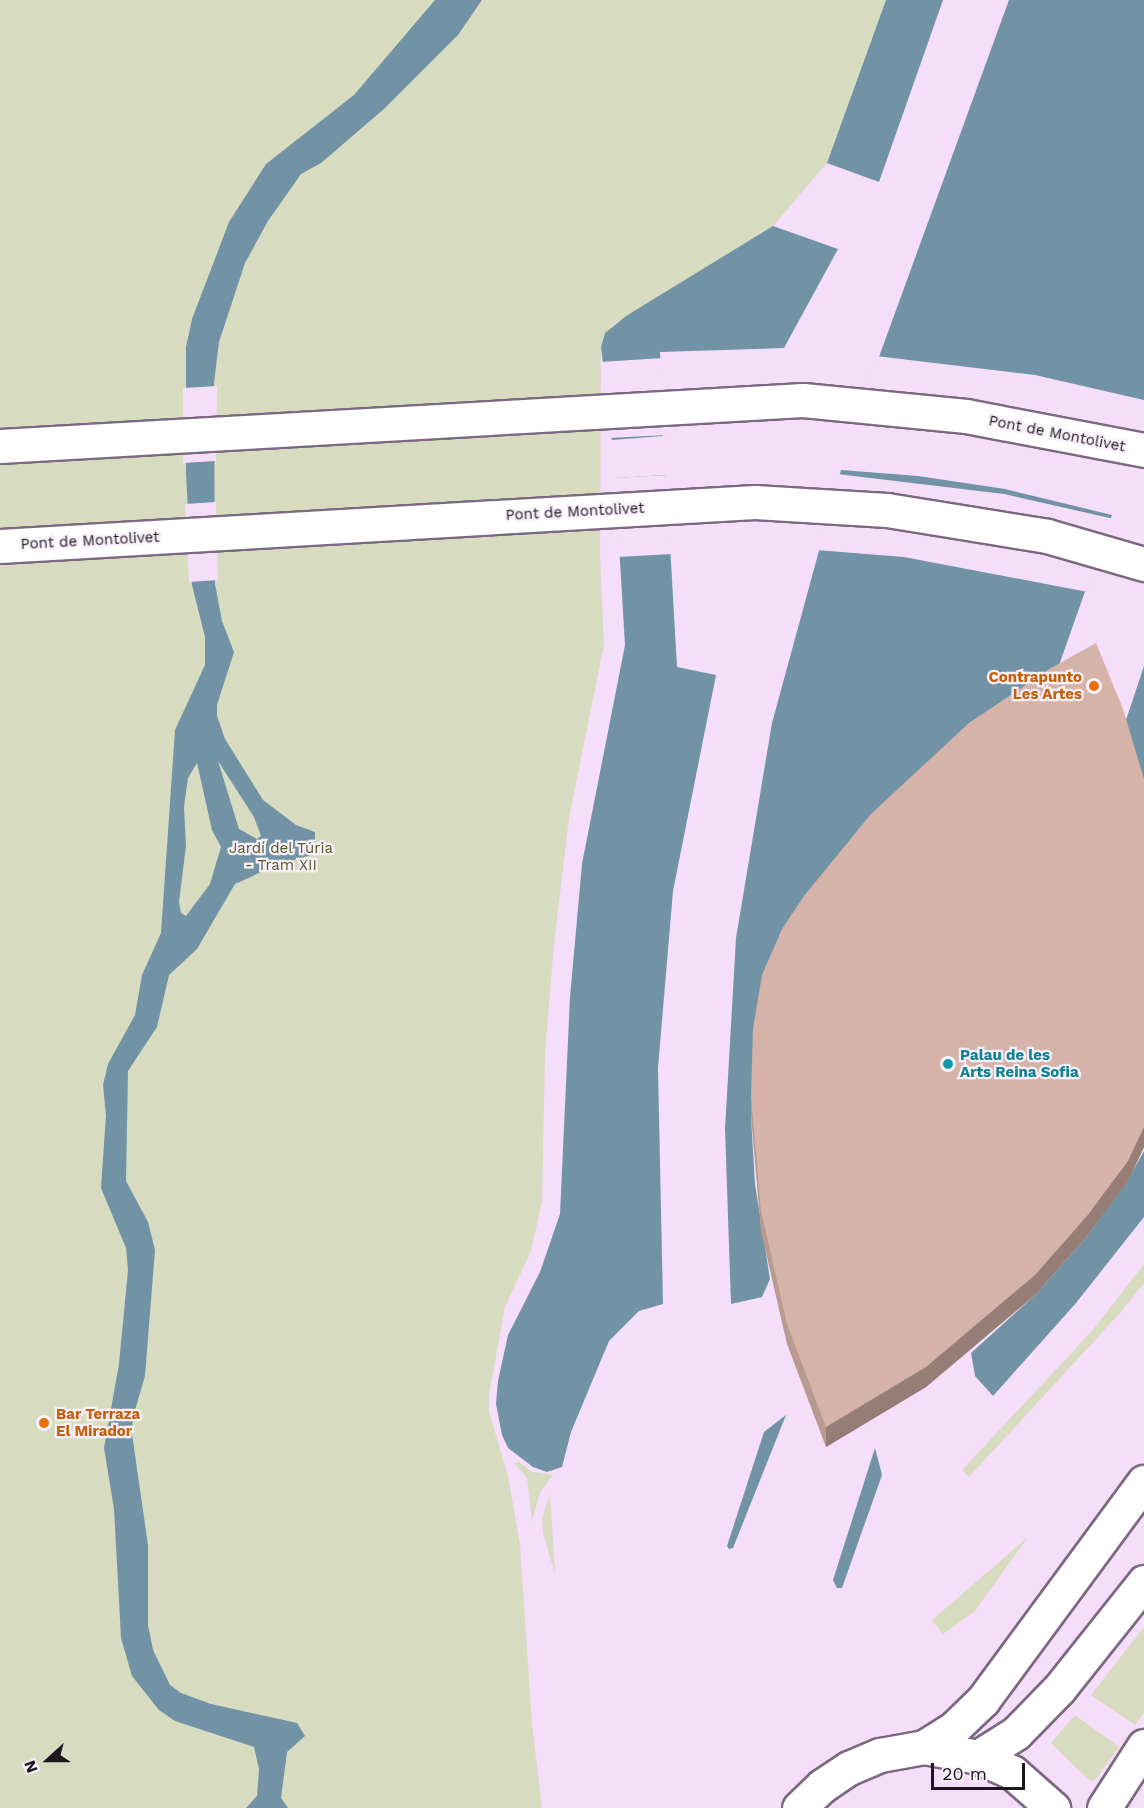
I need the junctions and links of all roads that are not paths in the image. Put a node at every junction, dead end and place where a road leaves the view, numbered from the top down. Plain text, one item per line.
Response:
1 (0, 446) edge
2 (1144, 450) edge
3 (0, 546) edge
4 (1144, 564) edge
5 (1144, 1482) edge
6 (1144, 1582) edge
7 (1144, 1746) edge
8 (924, 1747) junction
9 (978, 1757) junction
10 (800, 1808) edge
11 (1053, 1808) edge
12 (1104, 1808) edge

1 - 2 main road, Pont de Montolivet
3 - 4 main road, Pont de Montolivet
5 - 8 main road
6 - 9 main road
7 - 12 main road
8 - 9 main road
8 - 10 main road
9 - 11 main road

